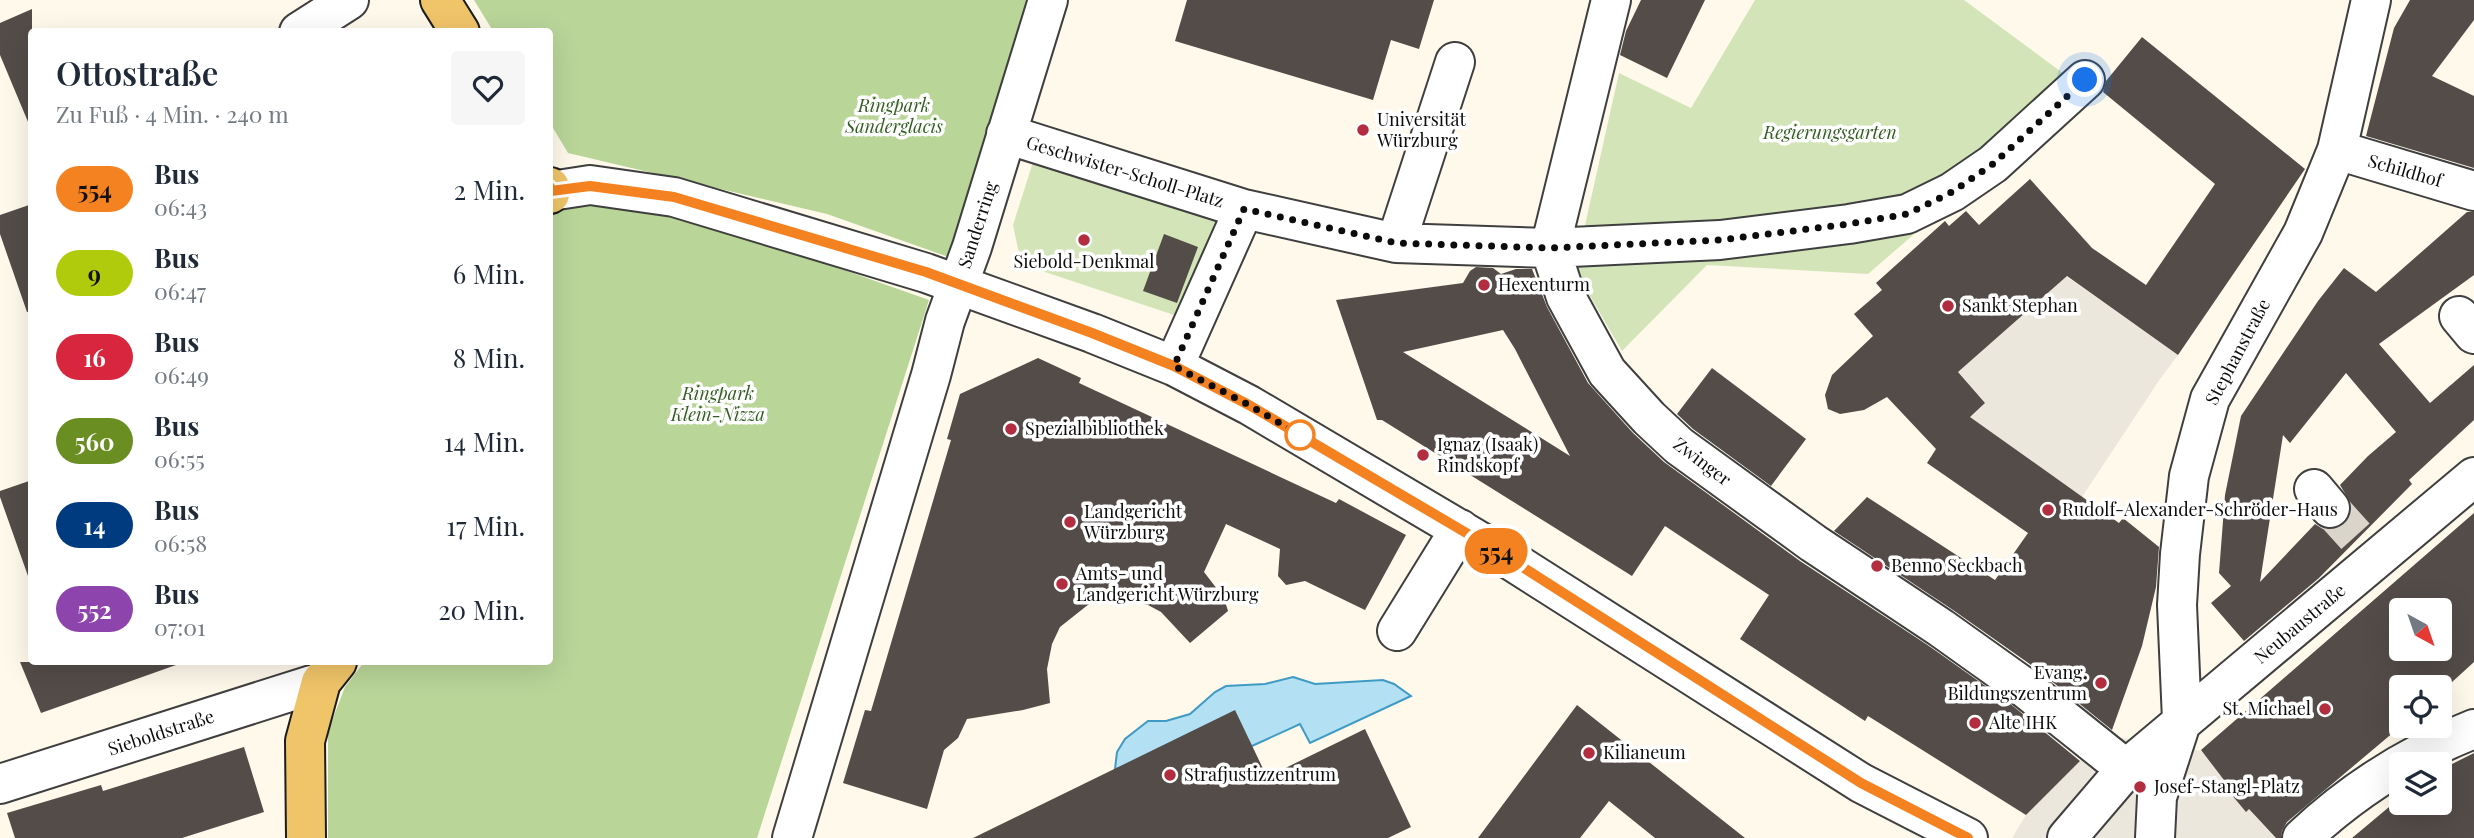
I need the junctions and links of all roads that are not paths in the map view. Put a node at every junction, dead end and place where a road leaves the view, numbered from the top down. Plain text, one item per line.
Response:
1 (349, 0) edge
2 (440, 0) edge
3 (1048, 0) edge
4 (1611, 0) edge
5 (2371, 0) edge
6 (305, 28) edge
7 (458, 28) edge
8 (1455, 62) dead end
9 (2085, 80) dead end
10 (1006, 134) junction
11 (2337, 150) junction
12 (553, 191) edge
13 (2474, 191) edge
14 (1244, 209) junction
15 (1396, 243) junction
16 (1550, 248) junction
17 (959, 284) junction
18 (1174, 366) junction
19 (2474, 477) edge
20 (1460, 529) junction
21 (1396, 631) dead end
22 (329, 672) edge
23 (2182, 720) junction
24 (2474, 729) edge
25 (2126, 769) junction
26 (0, 784) edge
27 (2321, 831) edge
28 (306, 838) edge
29 (792, 838) edge
30 (1968, 838) edge
31 (2067, 838) edge
32 (2155, 838) edge

1 - 6 street
2 - 7 main road
3 - 10 street, Sanderring
4 - 16 street
5 - 11 street, Stephanstraße
8 - 15 street
9 - 16 street, Geschwister-Scholl-Platz
10 - 14 street, Geschwister-Scholl-Platz
10 - 17 street, Sanderring
11 - 13 street, Schildhof
11 - 23 street, Stephanstraße
12 - 17 street
14 - 15 street, Geschwister-Scholl-Platz
14 - 18 street, Geschwister-Scholl-Platz
15 - 16 street, Geschwister-Scholl-Platz
16 - 25 street, Zwinger
17 - 18 street
17 - 29 street, Sanderring
18 - 20 street
19 - 23 street, Neubaustraße
20 - 21 street
20 - 30 street
22 - 26 street, Sieboldstraße
22 - 28 main road
23 - 25 street, Neubaustraße
23 - 32 street
24 - 27 street
25 - 31 street

